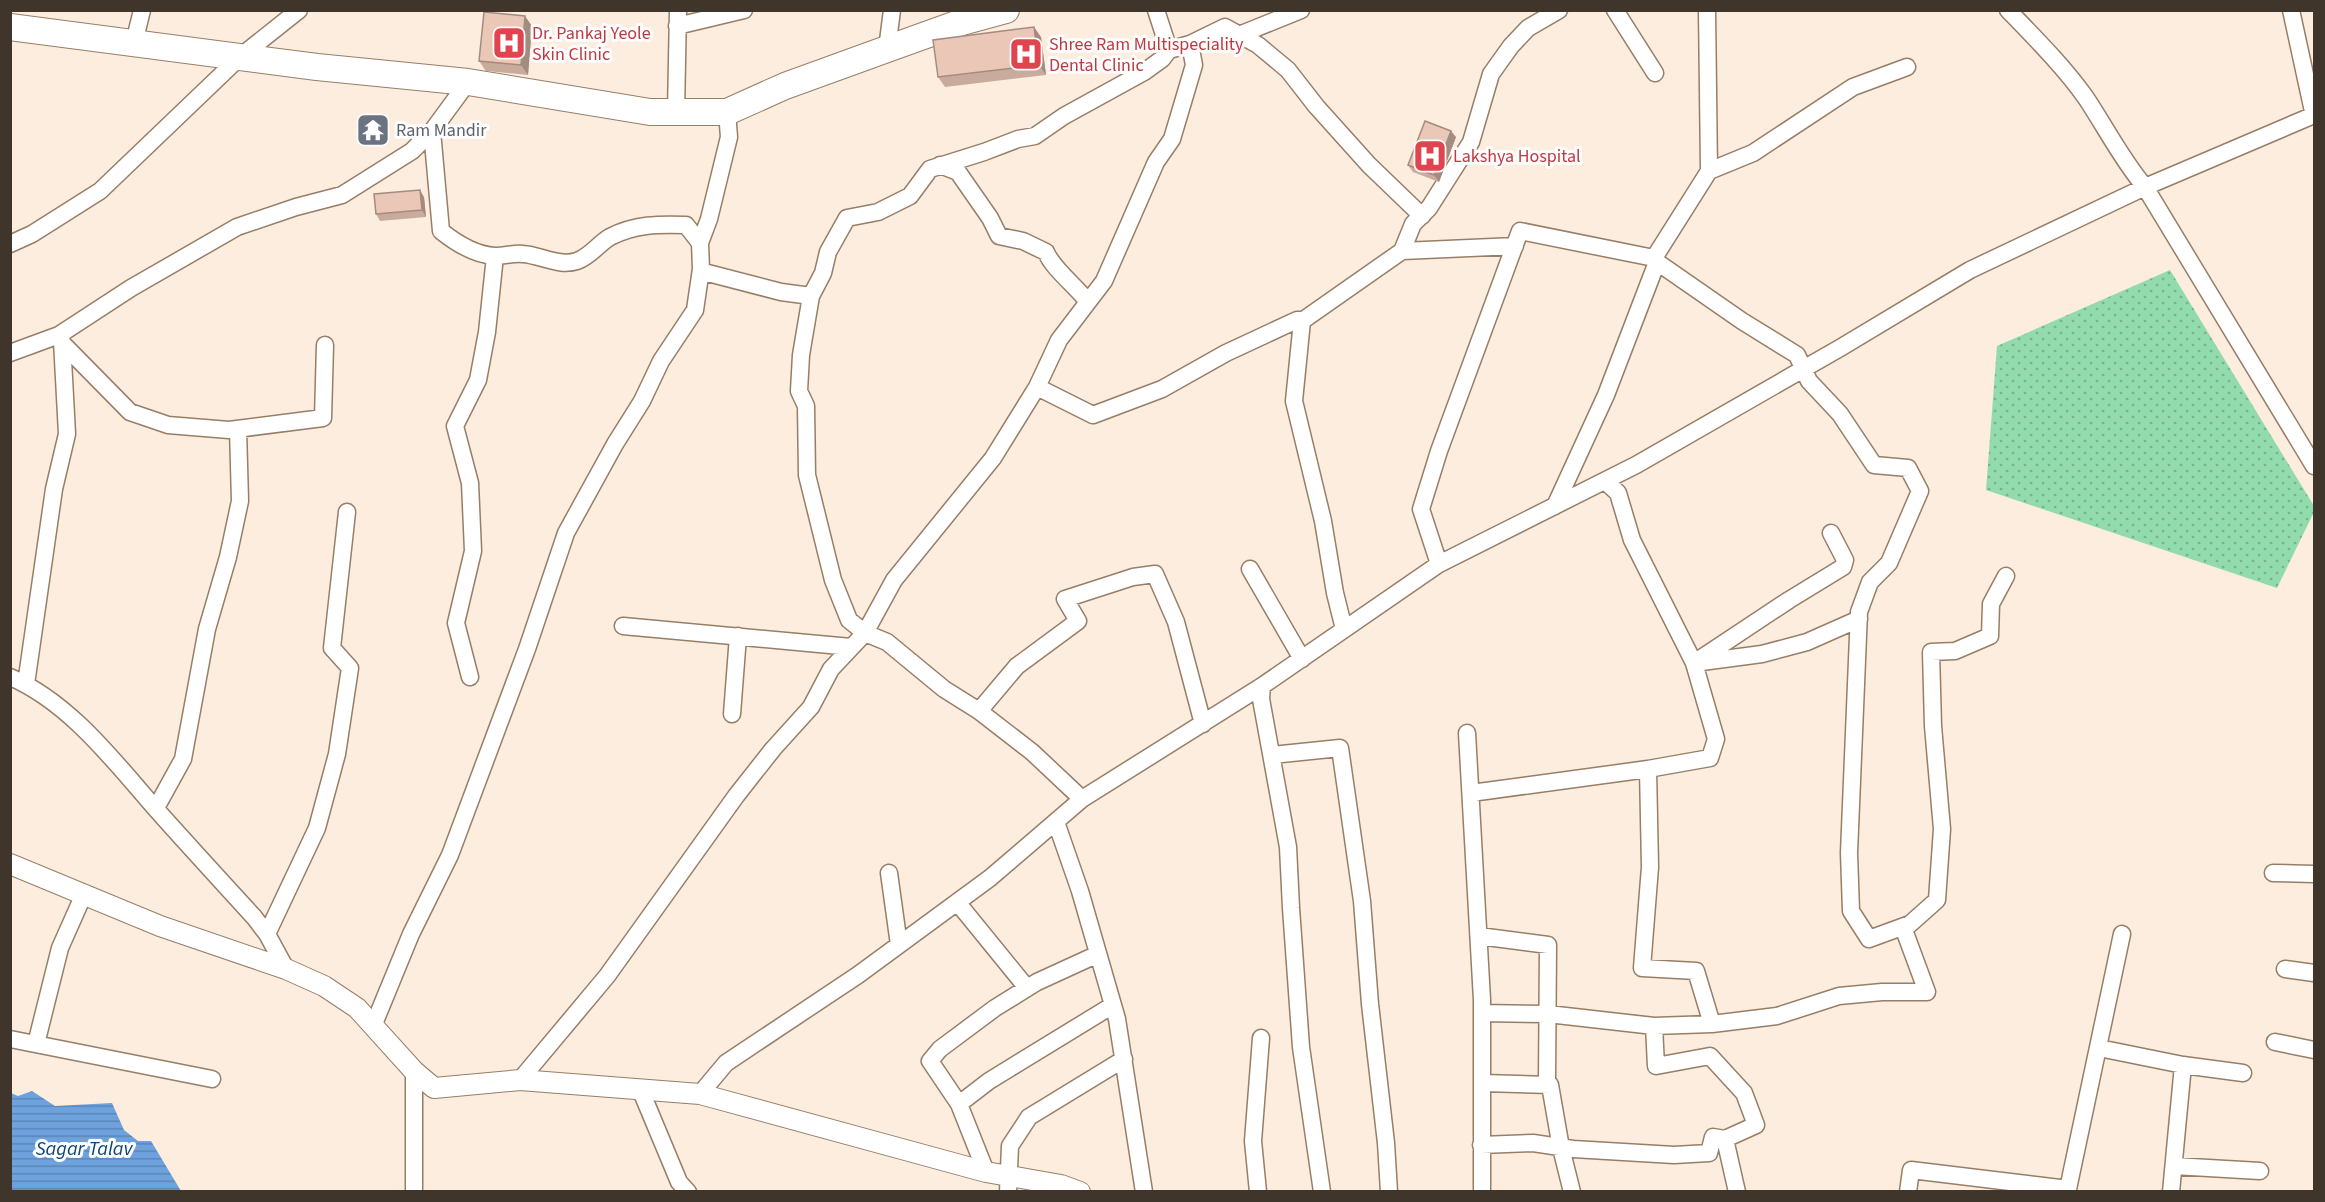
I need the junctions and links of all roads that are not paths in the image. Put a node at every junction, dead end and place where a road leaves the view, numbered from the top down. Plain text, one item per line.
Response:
1 (142, 10) edge
2 (299, 10) edge
3 (744, 10) edge
4 (892, 10) edge
5 (1006, 10) edge
6 (1156, 10) edge
7 (1301, 10) edge
8 (1559, 10) edge
9 (1615, 10) edge
10 (1707, 10) edge
11 (2008, 10) edge
12 (2291, 10) edge
13 (678, 18) edge
14 (10, 27) edge
15 (1239, 35) junction
16 (134, 43) junction
17 (1190, 44) junction
18 (887, 49) junction
19 (1168, 50) junction
20 (240, 57) junction
21 (1907, 67) dead end
22 (1654, 73) dead end
23 (468, 82) junction
24 (676, 112) junction
25 (727, 112) junction
26 (2314, 116) edge
27 (432, 131) junction
28 (940, 165) junction
29 (1709, 171) junction
30 (2145, 187) junction
31 (1422, 216) junction
32 (700, 243) junction
33 (10, 244) edge
34 (1515, 246) junction
35 (1402, 250) junction
36 (495, 256) junction
37 (1655, 260) junction
38 (701, 269) junction
39 (811, 296) junction
40 (1088, 302) junction
41 (1304, 320) junction
42 (61, 339) junction
43 (325, 345) dead end
44 (10, 353) edge
45 (1804, 369) junction
46 (1037, 387) junction
47 (238, 429) junction
48 (2314, 466) edge
49 (1605, 481) junction
50 (1555, 506) junction
51 (347, 512) dead end
52 (1831, 533) dead end
53 (1439, 564) junction
54 (1250, 569) dead end
55 (2006, 576) dead end
56 (1859, 619) junction
57 (623, 626) dead end
58 (1344, 629) junction
59 (865, 633) junction
60 (738, 636) junction
61 (851, 647) junction
62 (1302, 659) junction
63 (1695, 663) junction
64 (470, 677) dead end
65 (18, 680) edge
66 (1262, 686) junction
67 (979, 711) junction
68 (732, 714) dead end
69 (1203, 724) junction
70 (1467, 733) dead end
71 (1272, 755) junction
72 (1648, 769) junction
73 (1471, 793) junction
74 (1082, 799) junction
75 (156, 808) junction
76 (1056, 822) junction
77 (10, 864) edge
78 (889, 873) dead end
79 (2273, 873) dead end
80 (2314, 874) edge
81 (84, 894) junction
82 (957, 902) junction
83 (1903, 927) junction
84 (267, 934) junction
85 (2122, 934) dead end
86 (1479, 936) junction
87 (899, 945) junction
88 (1096, 955) junction
89 (286, 969) junction
90 (2285, 969) dead end
91 (2314, 973) edge
92 (1027, 988) junction
93 (1113, 1005) junction
94 (1482, 1013) junction
95 (1548, 1014) junction
96 (374, 1024) junction
97 (1712, 1024) junction
98 (1654, 1026) junction
99 (1261, 1038) dead end
100 (10, 1039) edge
101 (2275, 1042) dead end
102 (36, 1044) junction
103 (2099, 1048) junction
104 (2314, 1050) edge
105 (1124, 1059) junction
106 (2183, 1065) junction
107 (414, 1071) junction
108 (2243, 1073) dead end
109 (212, 1079) dead end
110 (520, 1080) junction
111 (1483, 1083) junction
112 (1550, 1085) junction
113 (641, 1091) junction
114 (700, 1094) junction
115 (959, 1104) junction
116 (1725, 1139) junction
117 (1481, 1145) junction
118 (1561, 1148) junction
119 (2174, 1166) junction
120 (2260, 1171) dead end
121 (986, 1172) junction
122 (1009, 1184) edge
123 (414, 1191) edge
124 (688, 1191) edge
125 (1080, 1191) edge
126 (1144, 1191) edge
127 (1258, 1191) edge
128 (1322, 1191) edge
129 (1389, 1191) edge
130 (1482, 1191) edge
131 (1572, 1191) edge
132 (1737, 1191) edge
133 (1908, 1191) edge
134 (2172, 1191) edge

1 - 16 street
2 - 20 street
3 - 13 street
4 - 18 street
5 - 18 main road
6 - 19 street
7 - 15 street
8 - 31 street
9 - 22 street
10 - 29 street
11 - 30 street
12 - 26 street
13 - 24 street
14 - 16 main road
15 - 17 street
15 - 31 street
16 - 20 main road
17 - 19 street
17 - 40 street
18 - 25 main road
19 - 28 street
20 - 23 main road
20 - 33 street
21 - 29 street
23 - 24 main road
23 - 27 street
24 - 25 main road
25 - 32 street
26 - 30 street
27 - 36 street
27 - 42 street
28 - 39 street
28 - 40 street
29 - 37 street
30 - 45 street
30 - 48 street
31 - 35 street
32 - 36 street
32 - 38 street
34 - 35 street
34 - 37 street
34 - 53 street
35 - 41 street
36 - 64 street
37 - 45 street
37 - 50 street
38 - 39 street
38 - 96 street
39 - 59 street
40 - 46 street
41 - 46 street
41 - 58 street
42 - 44 street
42 - 47 street
42 - 65 street
43 - 47 street
45 - 49 street
45 - 56 street
46 - 59 street
47 - 75 street
49 - 50 street
49 - 63 street
50 - 53 street
51 - 84 street
52 - 63 street
53 - 58 street
54 - 62 street
55 - 83 street
56 - 63 street
56 - 83 street
57 - 60 street
58 - 62 street
59 - 61 street
59 - 67 street
60 - 61 street
60 - 68 street
61 - 110 street
62 - 66 street
63 - 72 street
65 - 75 street
66 - 69 street
66 - 71 street
67 - 69 street
67 - 74 street
69 - 74 street
70 - 73 street
71 - 128 street
71 - 129 street
72 - 73 street
72 - 97 street
73 - 86 street
74 - 76 street
75 - 84 street
76 - 82 street
76 - 88 street
77 - 81 street
78 - 87 street
79 - 80 street
81 - 89 street
81 - 102 street
82 - 87 street
82 - 92 street
83 - 97 street
84 - 89 street
85 - 103 street
86 - 94 street
86 - 95 street
87 - 114 street
88 - 92 street
88 - 93 street
89 - 96 street
90 - 91 street
92 - 115 street
93 - 105 street
93 - 115 street
94 - 95 street
94 - 111 street
95 - 98 street
95 - 112 street
96 - 107 street
97 - 98 street
98 - 116 street
99 - 127 street
100 - 102 street
101 - 104 street
102 - 109 street
103 - 106 street
103 - 133 street
105 - 122 street
105 - 126 street
106 - 108 street
106 - 119 street
107 - 110 street
107 - 123 street
110 - 113 street
111 - 112 street
111 - 117 street
112 - 118 street
113 - 114 street
113 - 124 street
114 - 121 street
115 - 121 street
116 - 118 street
116 - 132 street
117 - 118 street
117 - 130 street
118 - 131 street
119 - 120 street
119 - 134 street
121 - 122 street
122 - 125 street

